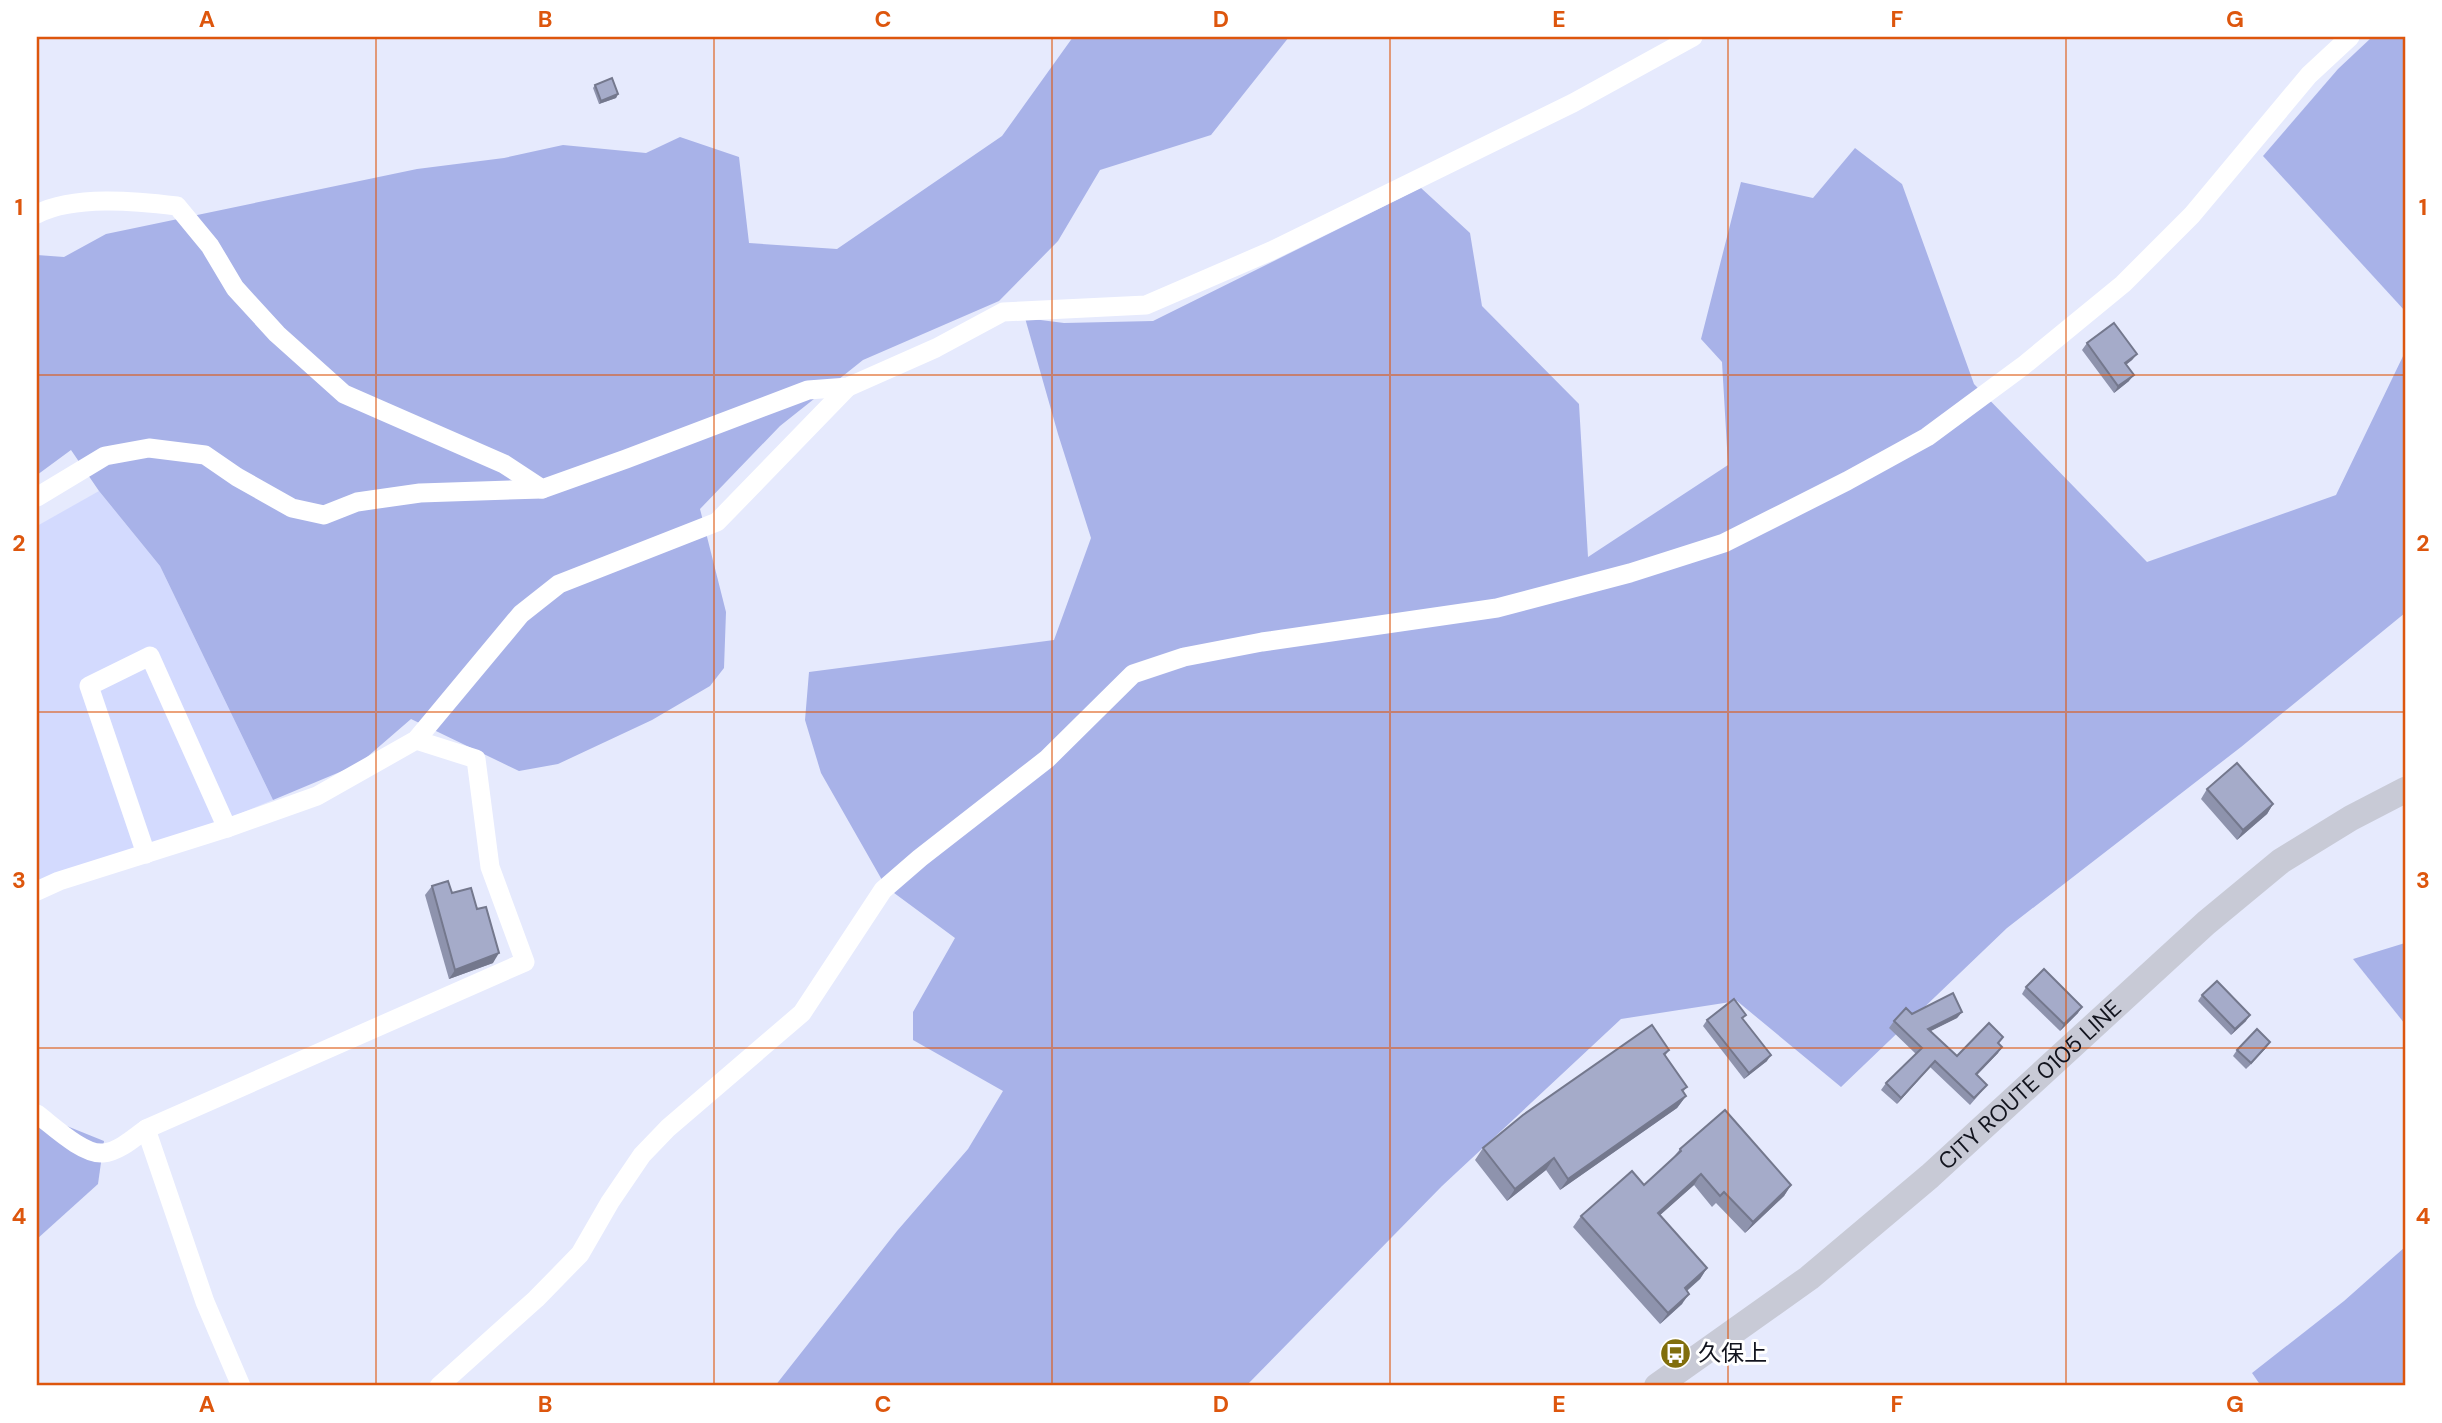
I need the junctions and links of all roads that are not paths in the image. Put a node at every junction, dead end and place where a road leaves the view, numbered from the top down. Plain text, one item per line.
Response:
1 (1693, 37) edge
2 (2350, 37) edge
3 (37, 214) edge
4 (848, 387) junction
5 (542, 489) junction
6 (37, 496) edge
7 (416, 740) junction
8 (2405, 790) edge
9 (227, 828) junction
10 (146, 854) junction
11 (37, 891) edge
12 (37, 1114) edge
13 (146, 1129) junction
14 (241, 1386) edge
15 (439, 1386) edge
16 (1657, 1386) edge

1 - 4 street
2 - 15 street
3 - 5 street
4 - 5 street
4 - 7 street
5 - 6 street
7 - 9 street
7 - 13 street
8 - 16 street, CITY ROUTE 0105 LINE
9 - 10 street
9 - 10 street
10 - 11 street
12 - 13 street
13 - 14 street

